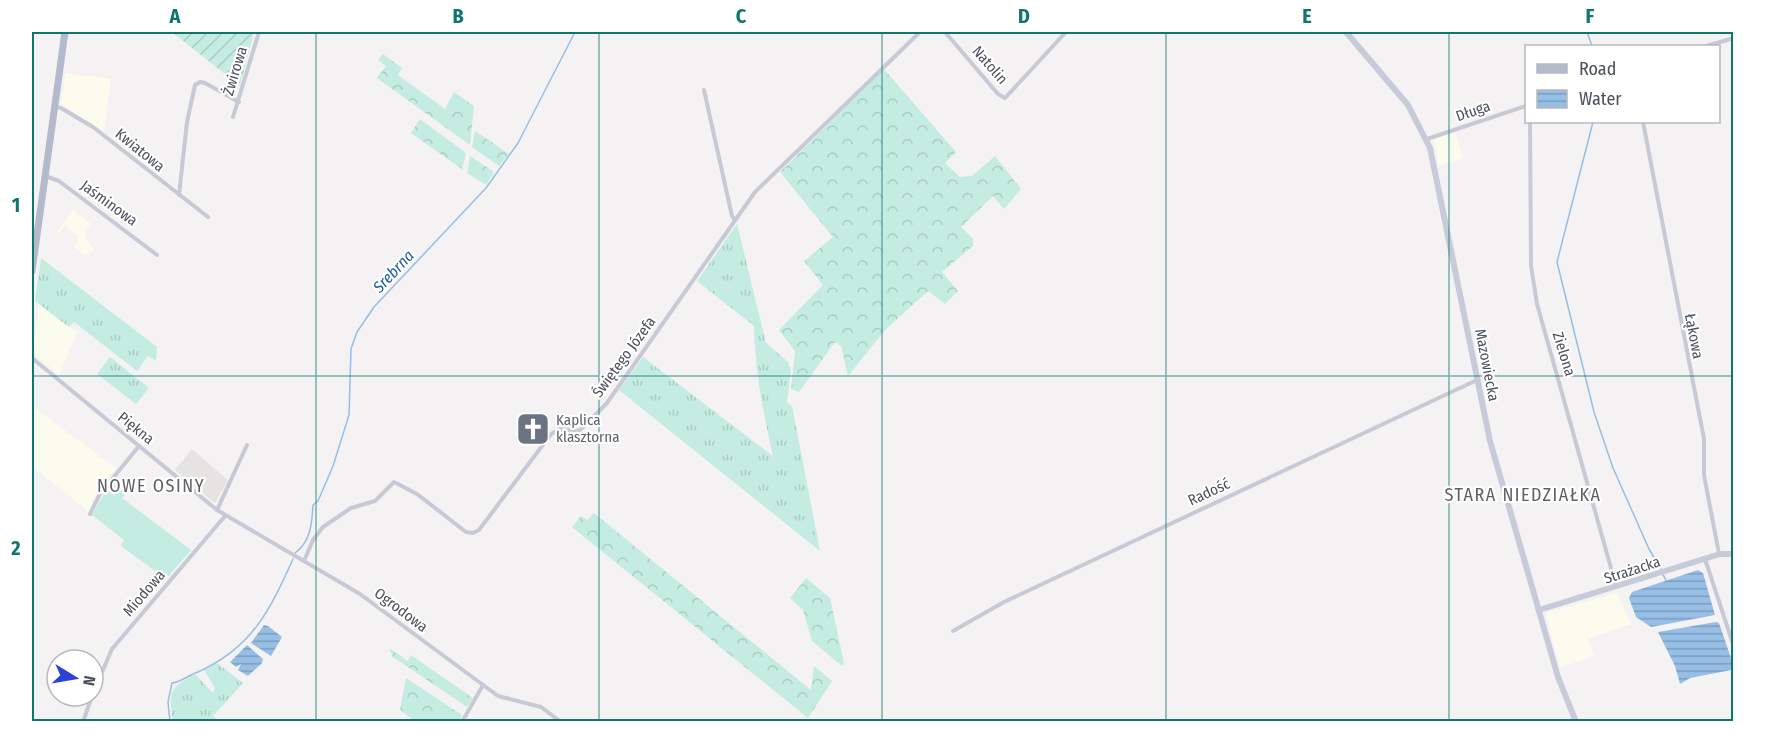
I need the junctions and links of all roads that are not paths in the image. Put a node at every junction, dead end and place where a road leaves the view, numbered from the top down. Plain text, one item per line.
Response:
1 (65, 32) edge
2 (259, 32) edge
3 (920, 32) edge
4 (945, 32) edge
5 (1066, 32) edge
6 (1346, 32) edge
7 (1734, 38) edge
8 (1710, 45) edge
9 (704, 90) dead end
10 (239, 102) junction
11 (54, 107) junction
12 (1525, 107) edge
13 (233, 117) dead end
14 (1530, 123) edge
15 (1643, 123) edge
16 (1427, 139) junction
17 (45, 176) junction
18 (179, 195) junction
19 (208, 217) dead end
20 (735, 220) junction
21 (33, 252) edge
22 (157, 255) dead end
23 (32, 271) edge
24 (32, 358) edge
25 (1478, 380) junction
26 (248, 445) dead end
27 (139, 446) junction
28 (217, 510) junction
29 (90, 514) dead end
30 (225, 516) junction
31 (1720, 554) junction
32 (1734, 554) edge
33 (1705, 559) junction
34 (304, 561) junction
35 (1616, 588) junction
36 (1539, 610) junction
37 (953, 631) dead end
38 (1734, 646) edge
39 (105, 665) edge
40 (483, 685) junction
41 (462, 722) edge
42 (561, 722) edge
43 (1576, 722) edge

1 - 11 main road
2 - 10 street, Żwirowa
3 - 20 street, Świętego Józefa
4 - 5 street, Natolin
6 - 16 street, Mazowiecka
7 - 8 street
9 - 20 street
10 - 13 street, Żwirowa
10 - 18 street
11 - 17 main road
11 - 18 street, Kwiatowa
12 - 16 street, Długa
14 - 35 street, Zielona
15 - 31 street, Łąkowa
16 - 25 street, Mazowiecka
17 - 21 main road
17 - 22 street, Jaśminowa
18 - 19 street, Kwiatowa
20 - 34 street, Świętego Józefa
21 - 23 main road
24 - 27 street, Piękna
25 - 36 street, Mazowiecka
25 - 37 street, Radość
26 - 28 street
27 - 28 street, Piękna
27 - 29 street
28 - 30 street, Piękna
30 - 34 street, Ogrodowa
30 - 39 street, Miodowa
31 - 32 street, Strażacka
31 - 33 street, Strażacka
33 - 35 street, Strażacka
33 - 38 street
34 - 40 street, Ogrodowa
35 - 36 street, Strażacka
36 - 43 street, Mazowiecka
40 - 41 street
40 - 42 street, Ogrodowa

